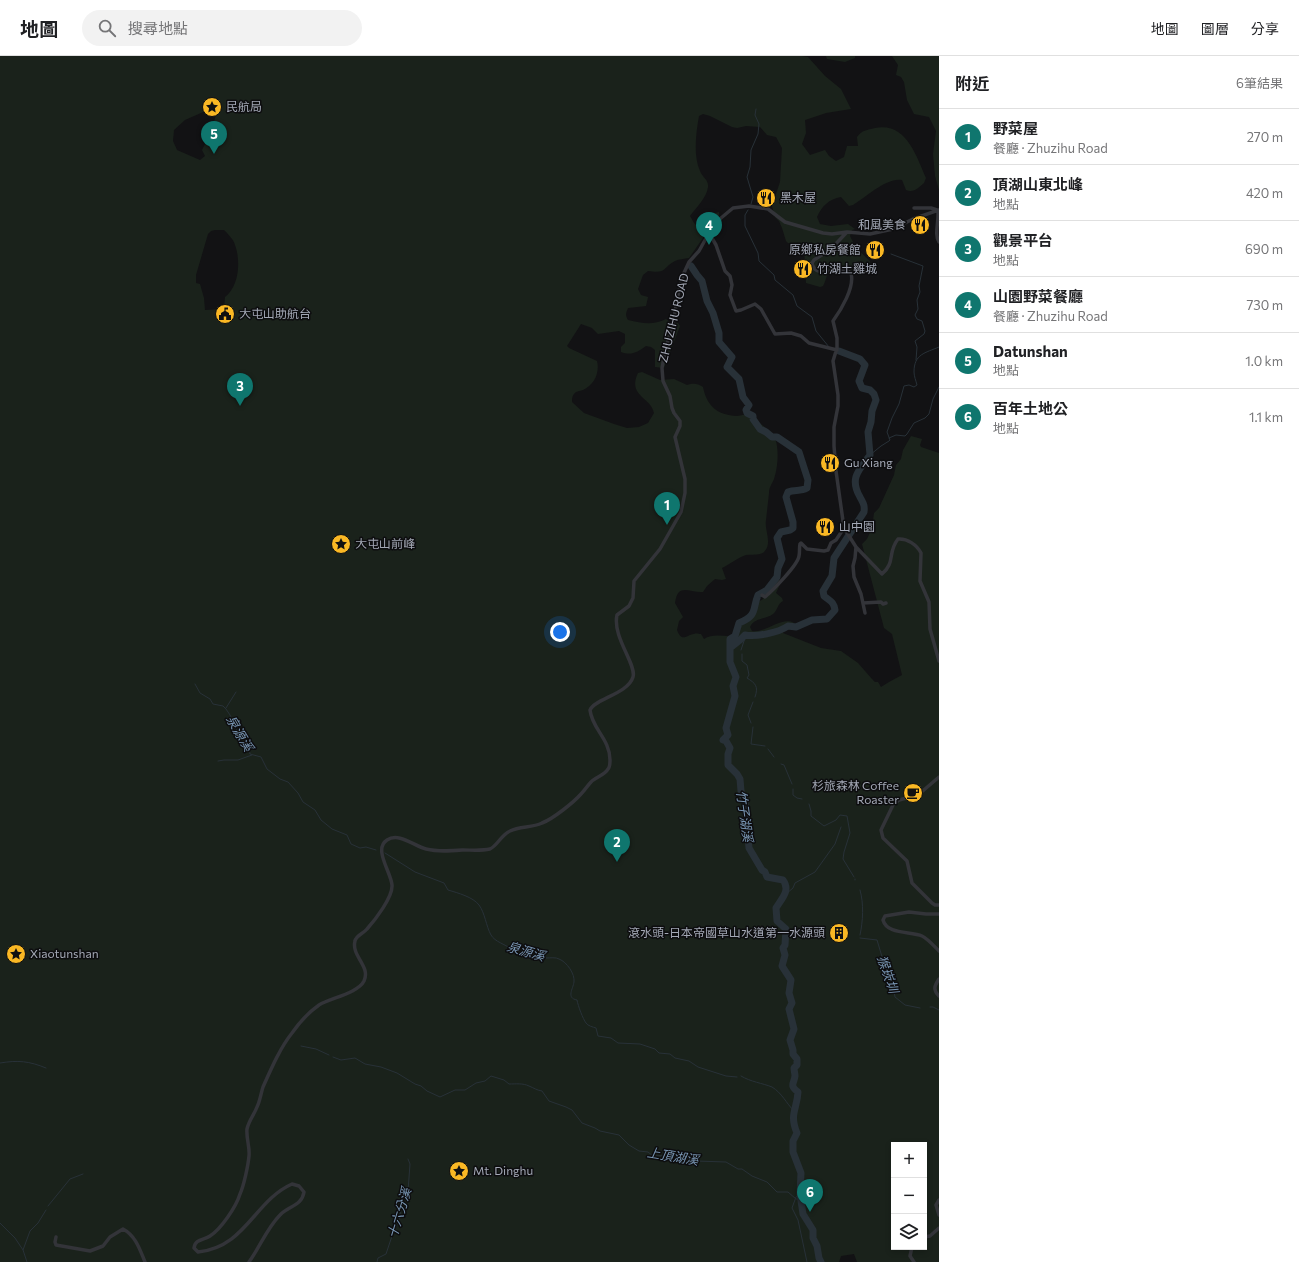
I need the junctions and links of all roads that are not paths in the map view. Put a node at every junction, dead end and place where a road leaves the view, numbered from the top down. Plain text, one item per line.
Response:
1 (914, 208) dead end
2 (938, 211) edge
3 (847, 232) junction
4 (709, 233) junction
5 (939, 242) edge
6 (837, 350) junction
7 (844, 528) junction
8 (856, 547) junction
9 (762, 595) dead end
10 (886, 603) dead end
11 (863, 604) junction
12 (864, 613) dead end
13 (939, 661) edge
14 (939, 778) edge
15 (939, 905) edge
16 (939, 914) edge
17 (939, 951) edge
18 (939, 979) edge
19 (939, 996) edge
20 (939, 1200) edge
21 (939, 1215) edge
22 (939, 1228) edge
23 (927, 1236) edge
24 (56, 1237) dead end
25 (911, 1250) edge
26 (145, 1262) edge
27 (249, 1262) edge
28 (914, 1262) edge

1 - 2 street
2 - 3 street, ZHUZIHU ROAD
2 - 5 street
3 - 4 street, ZHUZIHU ROAD
3 - 6 street
4 - 6 street
4 - 27 street, ZHUZIHU ROAD
6 - 7 street
7 - 8 street
7 - 9 street
8 - 11 street
8 - 13 street
10 - 11 street
11 - 12 street
14 - 15 street
16 - 17 street
18 - 19 street
20 - 21 street
22 - 23 street
24 - 26 street
25 - 28 street

